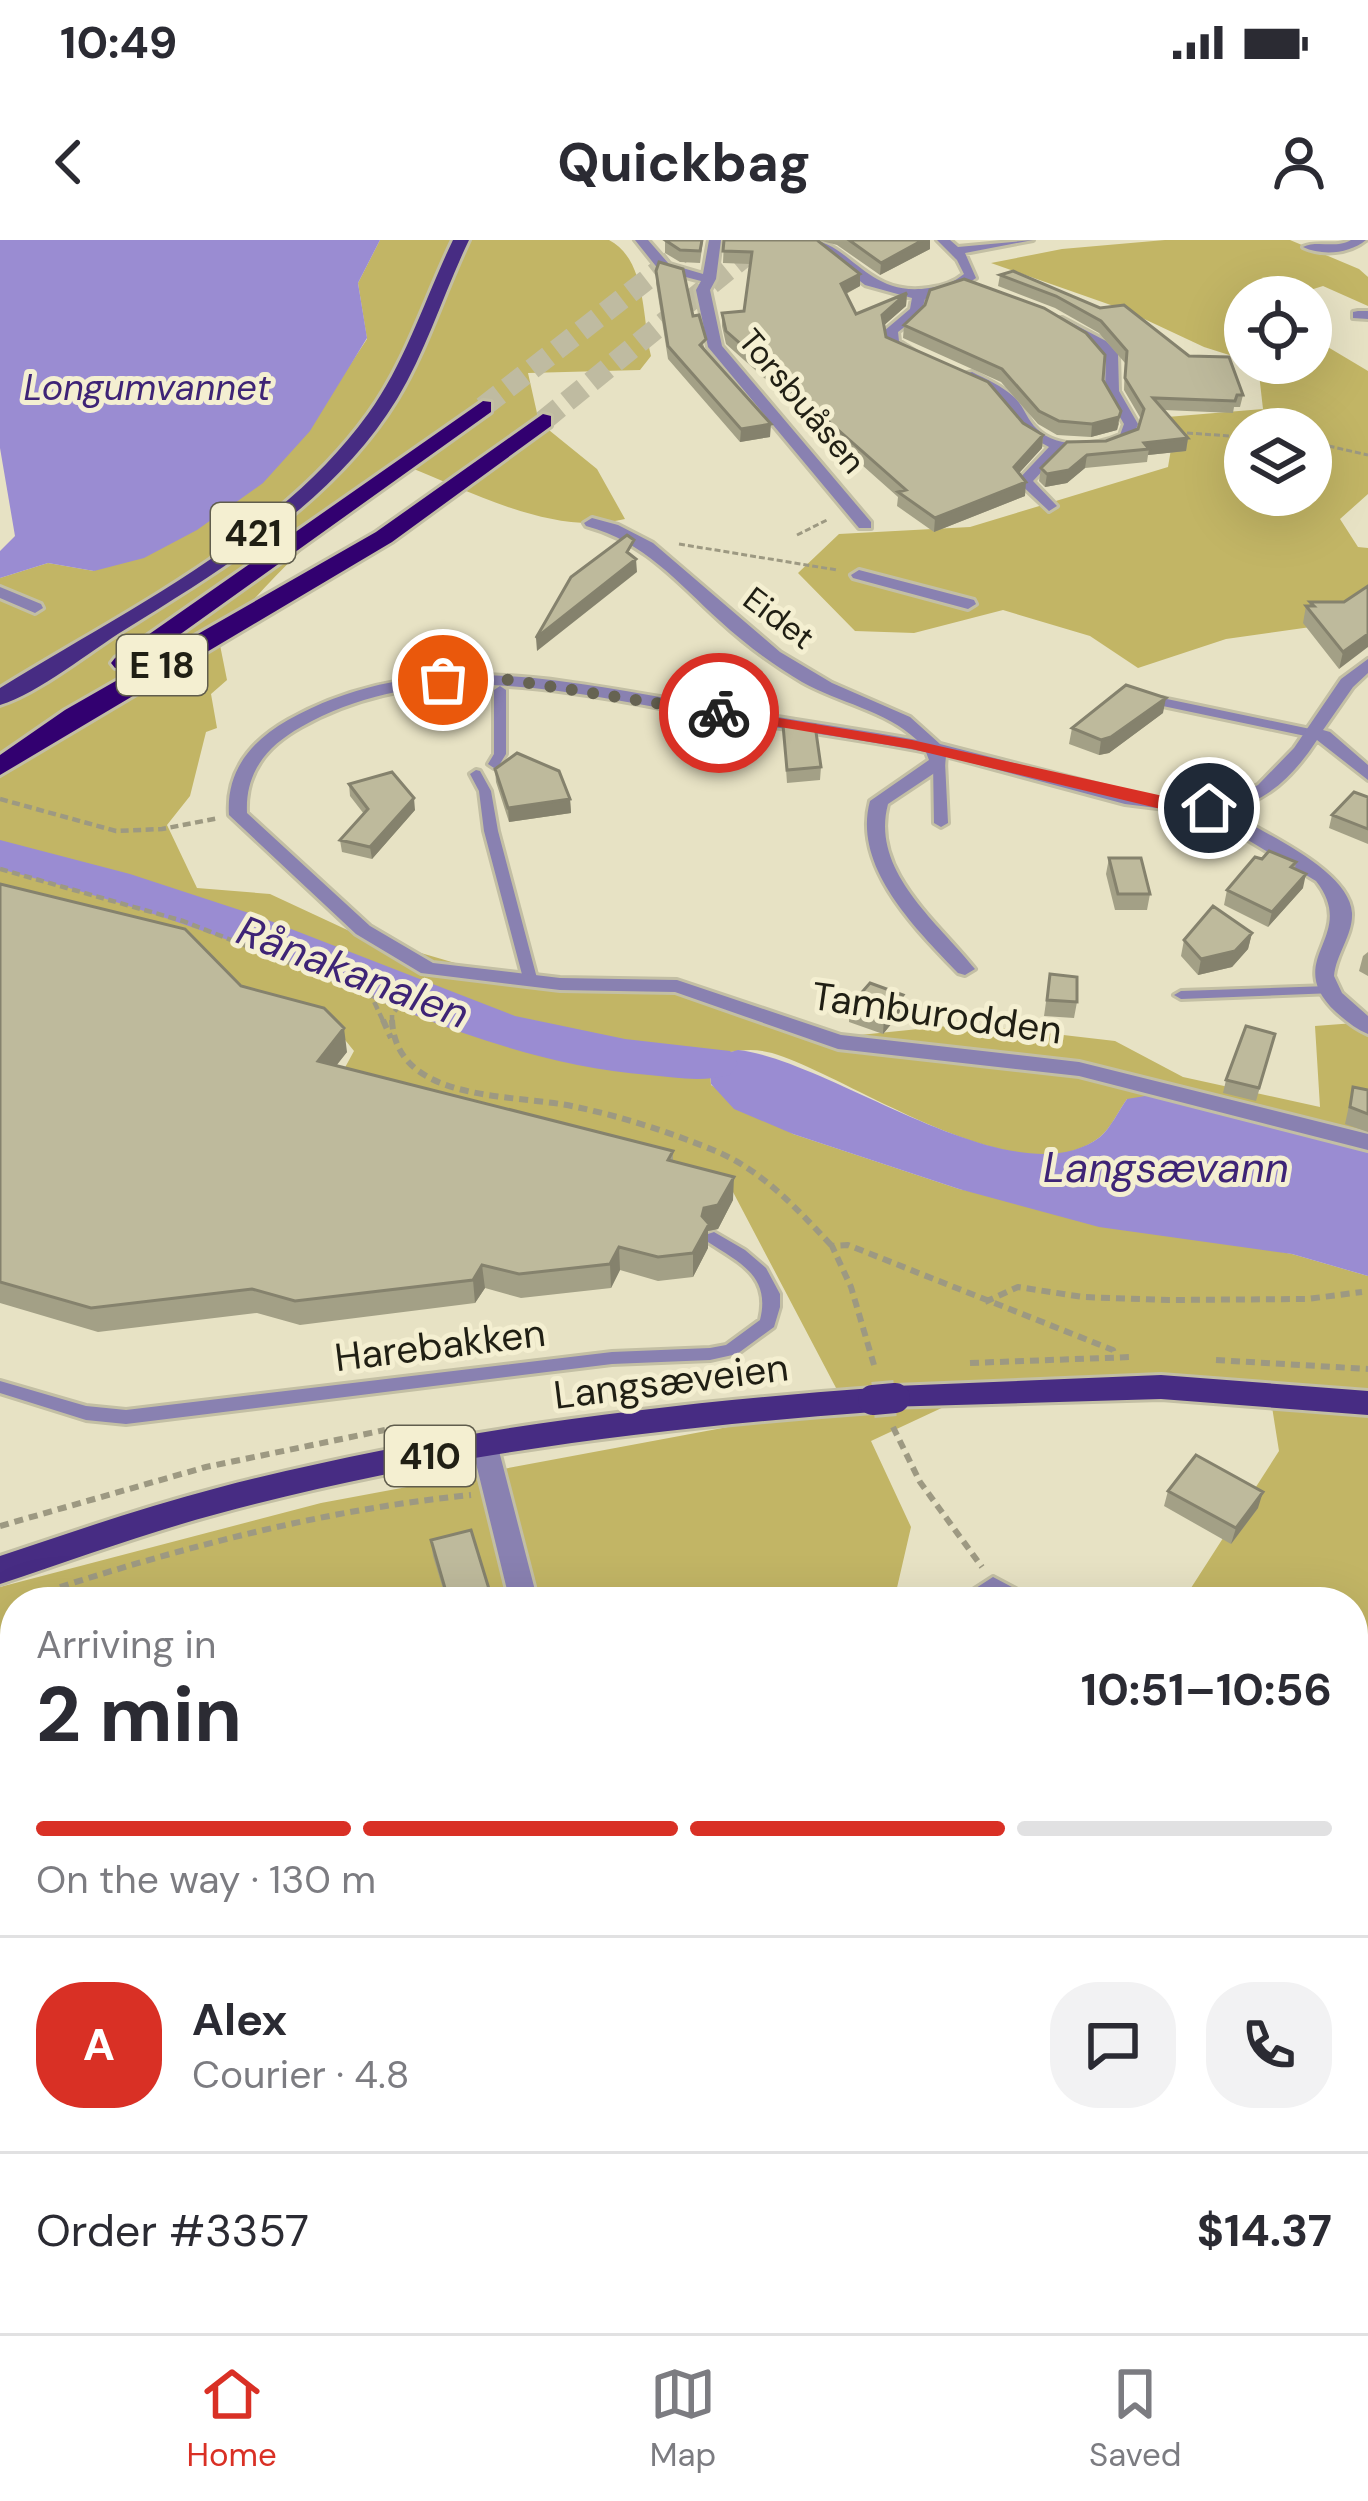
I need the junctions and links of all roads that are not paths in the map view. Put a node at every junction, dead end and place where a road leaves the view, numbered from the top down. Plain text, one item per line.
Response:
1 (449, 240) edge
2 (461, 240) edge
3 (641, 240) edge
4 (715, 240) edge
5 (814, 240) edge
6 (943, 240) edge
7 (1027, 240) edge
8 (1360, 240) edge
9 (1309, 247) dead end
10 (955, 251) junction
11 (709, 279) junction
12 (928, 293) junction
13 (1054, 318) edge
14 (931, 361) edge
15 (947, 367) edge
16 (483, 407) tunnel mouth
17 (543, 421) tunnel mouth
18 (1059, 445) junction
19 (1049, 506) dead end
20 (860, 520) road end
21 (592, 523) dead end
22 (860, 574) road end
23 (0, 592) edge
24 (968, 604) dead end
25 (34, 608) dead end
26 (1368, 664) edge
27 (502, 684) junction
28 (7, 689) edge
29 (1162, 702) edge
30 (1315, 734) junction
31 (0, 752) edge
32 (938, 756) junction
33 (494, 764) edge
34 (0, 767) edge
35 (476, 774) dead end
36 (1368, 774) edge
37 (1209, 808) junction
38 (941, 823) dead end
39 (965, 969) dead end
40 (531, 982) junction
41 (1329, 990) junction
42 (1180, 995) dead end
43 (1368, 1027) edge
44 (1368, 1142) edge
45 (714, 1238) edge
46 (0, 1387) edge
47 (1368, 1403) edge
48 (485, 1447) junction
49 (0, 1570) edge
50 (520, 1587) edge

1 - 28 main road, 421
2 - 28 main road, 421
3 - 11 street
4 - 11 street, Torsbuåsen
5 - 12 street
6 - 10 street
7 - 10 street
8 - 9 street
10 - 12 street
11 - 20 street, Torsbuåsen
12 - 14 street
13 - 18 street
15 - 18 street
16 - 31 highway, E 18
17 - 34 highway, E 18
18 - 19 street
21 - 32 street, Eidet
22 - 24 street
23 - 25 street
26 - 30 street
27 - 32 street
27 - 33 lane
27 - 40 street, Tamburodden
29 - 30 lane
30 - 36 street
30 - 37 street
32 - 37 street
32 - 38 lane
32 - 39 street
35 - 40 lane
37 - 41 street
40 - 44 street, Tamburodden
41 - 42 lane
41 - 43 street
45 - 46 lane, Harebakken
47 - 48 main road, Langsæveien / 410
48 - 49 main road, Langsæveien / 410
48 - 50 street

